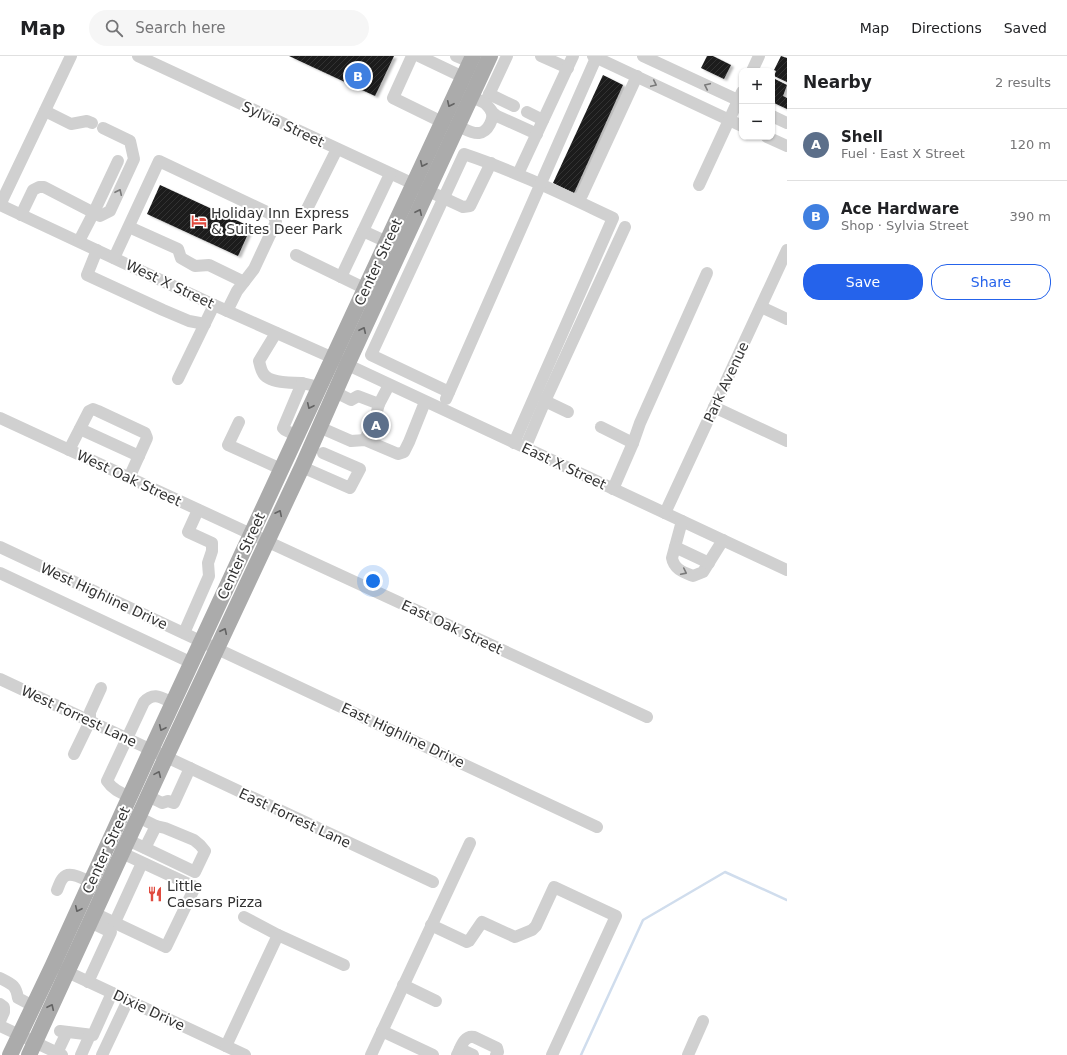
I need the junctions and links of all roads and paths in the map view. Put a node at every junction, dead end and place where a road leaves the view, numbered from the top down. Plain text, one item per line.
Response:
1 (71, 56) edge
2 (138, 56) edge
3 (412, 56) edge
4 (419, 56) edge
5 (541, 56) edge
6 (573, 56) edge
7 (643, 56) edge
8 (759, 56) edge
9 (595, 57) edge
10 (466, 58) edge
11 (497, 60) edge
12 (669, 61) edge
13 (568, 68) junction
14 (753, 68) edge
15 (637, 76) junction
16 (463, 77) junction
17 (739, 97) edge
18 (484, 101) junction
19 (739, 102) edge
20 (514, 106) dead end
21 (45, 110) junction
22 (527, 112) dead end
23 (775, 117) edge
24 (543, 120) junction
25 (729, 120) junction
26 (442, 122) junction
27 (92, 123) dead end
28 (787, 123) edge
29 (739, 125) edge
30 (458, 126) junction
31 (103, 128) dead end
32 (537, 134) junction
33 (774, 140) edge
34 (449, 146) junction
35 (787, 146) edge
36 (337, 149) junction
37 (464, 154) junction
38 (118, 161) dead end
39 (491, 163) junction
40 (390, 174) junction
41 (518, 174) junction
42 (414, 184) junction
43 (540, 184) junction
44 (699, 185) dead end
45 (428, 191) junction
46 (582, 196) dead end
47 (443, 199) junction
48 (0, 205) edge
49 (307, 209) dead end
50 (94, 212) junction
51 (21, 215) junction
52 (129, 227) junction
53 (625, 227) dead end
54 (363, 231) junction
55 (78, 241) junction
56 (387, 242) junction
57 (97, 250) junction
58 (787, 250) edge
59 (296, 255) dead end
60 (114, 258) junction
61 (392, 268) junction
62 (708, 273) dead end
63 (407, 275) junction
64 (341, 277) junction
65 (244, 282) junction
66 (366, 289) junction
67 (214, 305) junction
68 (761, 307) junction
69 (228, 311) junction
70 (787, 319) edge
71 (204, 324) junction
72 (276, 333) junction
73 (340, 362) junction
74 (178, 379) dead end
75 (302, 383) junction
76 (389, 385) junction
77 (319, 388) junction
78 (335, 392) junction
79 (449, 392) junction
80 (545, 401) junction
81 (425, 402) junction
82 (379, 404) junction
83 (714, 407) junction
84 (442, 409) junction
85 (568, 412) dead end
86 (0, 418) edge
87 (239, 422) dead end
88 (319, 427) junction
89 (601, 427) dead end
90 (80, 429) junction
91 (297, 436) junction
92 (365, 440) junction
93 (787, 441) edge
94 (634, 443) junction
95 (519, 445) junction
96 (69, 450) junction
97 (323, 453) dead end
98 (138, 456) junction
99 (302, 467) junction
100 (281, 470) junction
101 (129, 478) junction
102 (613, 489) junction
103 (198, 510) junction
104 (665, 513) junction
105 (682, 521) junction
106 (258, 538) junction
107 (723, 540) junction
108 (0, 547) edge
109 (674, 552) junction
110 (706, 567) junction
111 (787, 570) edge
112 (0, 573) edge
113 (204, 588) junction
114 (222, 596) junction
115 (195, 608) junction
116 (213, 616) junction
117 (184, 633) junction
118 (209, 644) junction
119 (192, 663) junction
120 (0, 679) edge
121 (101, 688) dead end
122 (173, 703) junction
123 (647, 717) dead end
124 (90, 721) junction
125 (127, 739) junction
126 (158, 753) junction
127 (74, 754) dead end
128 (190, 768) junction
129 (148, 796) junction
130 (130, 797) junction
131 (138, 817) junction
132 (156, 826) junction
133 (597, 827) dead end
134 (470, 843) dead end
135 (125, 846) junction
136 (145, 848) junction
137 (142, 863) junction
138 (433, 882) dead end
139 (98, 885) junction
140 (57, 890) dead end
141 (92, 917) junction
142 (244, 917) dead end
143 (115, 922) junction
144 (431, 925) junction
145 (278, 935) junction
146 (344, 965) dead end
147 (60, 968) junction
148 (0, 978) edge
149 (88, 982) junction
150 (403, 985) junction
151 (112, 993) junction
152 (18, 998) junction
153 (128, 1000) junction
154 (436, 1001) dead end
155 (2, 1006) edge
156 (33, 1006) junction
157 (0, 1021) edge
158 (703, 1022) dead end
159 (0, 1026) edge
160 (382, 1031) junction
161 (90, 1035) junction
162 (28, 1043) edge
163 (226, 1046) junction
164 (459, 1052) edge
165 (58, 1054) edge
166 (428, 1054) edge
167 (10, 1055) edge
168 (81, 1055) edge
169 (102, 1055) edge
170 (246, 1055) edge
171 (371, 1055) edge
172 (473, 1055) edge
173 (496, 1055) edge
174 (552, 1055) edge
175 (688, 1055) edge

1 - 21 street
2 - 36 street, Sylvia Street
3 - 26 street
4 - 16 street
5 - 13 street
6 - 13 street
7 - 12 street
8 - 14 street
9 - 15 street
9 - 43 street
10 - 11 main road
10 - 16 main road, Center Street
11 - 18 main road, Center Street
11 - 18 street
17 -> 12 street
13 - 24 street
15 -> 25 street
15 - 46 street
16 -> 26 main road, Center Street
18 - 20 street
18 - 30 main road, Center Street
18 - 30 street
18 - 32 street
19 - 25 street
21 - 27 street
21 - 48 street
22 - 24 street
23 - 28 street
24 - 32 street
25 - 29 street
25 - 44 street
26 -> 42 main road, Center Street
30 - 34 main road, Center Street
50 -> 31 street
32 - 41 street
33 - 35 street
34 - 37 street
34 - 45 main road, Center Street
36 - 40 street, Sylvia Street
36 - 49 street
37 - 39 street
37 - 47 street
38 - 50 street
39 - 41 street
39 - 47 street, Sylvia Street
40 - 42 street, Sylvia Street
40 - 54 street
41 - 43 street
42 - 45 street, Sylvia Street
42 - 56 main road, Center Street
43 - 79 street
43 - 95 street
45 - 47 street, Sylvia Street
61 -> 45 main road, Center Street
47 - 63 street
48 - 51 street, West X Street
50 - 51 street
50 - 55 street
51 - 55 street, West X Street
52 - 60 street
52 - 65 street
52 - 65 street
53 - 80 street
54 - 56 street
54 - 64 street
55 - 57 street, West X Street
56 - 66 main road, Center Street
57 - 60 street, West X Street
57 - 71 street
58 - 68 street, Park Avenue
59 - 64 street
60 - 67 street, West X Street
61 - 63 street
73 -> 61 main road, Center Street
62 - 94 street
63 - 79 street
64 - 66 street
65 - 69 street
66 - 73 main road, Center Street
67 - 69 street, West X Street
67 - 71 street
68 - 70 street
68 - 83 street, Park Avenue
69 - 72 street, West X Street
71 - 74 street
72 - 73 street, West X Street
72 - 75 street
73 - 76 street, East X Street
73 - 77 main road, Center Street
73 - 78 main road, Center Street
75 - 77 street
75 - 91 street
76 - 81 street, East X Street
76 - 82 street
77 -> 91 main road, Center Street
78 - 82 street
78 - 88 main road, Center Street
79 - 84 street
80 - 85 street
80 - 95 street
81 - 84 street, East X Street
81 - 92 street
82 - 92 street
83 - 93 street
83 - 104 street, Park Avenue
84 - 95 street, East X Street
86 - 96 street, West Oak Street
87 - 100 street
88 - 92 street
88 - 99 main road, Center Street
89 - 94 street
90 - 96 street
90 - 98 street
90 - 98 street
91 - 100 main road, Center Street
94 - 102 street
95 - 102 street, East X Street
96 - 101 street, West Oak Street
97 - 99 street
98 - 101 street
106 -> 99 main road, Center Street
100 - 106 main road, Center Street
101 - 103 street, West Oak Street
102 - 104 street, East X Street
103 - 106 street, West Oak Street
103 - 113 street
104 - 105 street, East X Street
105 - 107 street, East X Street
105 - 109 street
106 - 114 main road, Center Street
118 -> 106 main road, Center Street
106 - 123 street, East Oak Street
107 - 110 street
107 - 111 street, East X Street
108 - 117 street, West Highline Drive
109 - 110 street
109 -> 110 street
112 - 119 street
113 - 114 street
113 - 115 street
114 - 116 main road, Center Street
115 - 116 street
115 - 117 street
116 - 118 main road, Center Street
117 - 118 street, West Highline Drive
118 - 119 main road, Center Street
118 - 126 main road, Center Street
118 - 133 street, East Highline Drive
119 - 122 main road, Center Street
120 - 124 street, West Forrest Lane
121 - 124 street
122 - 125 street
122 -> 126 main road, Center Street
124 - 125 street, West Forrest Lane
124 - 127 street
125 - 126 street, West Forrest Lane
125 - 130 street
126 - 128 street, East Forrest Lane
129 -> 126 main road, Center Street
126 - 130 main road, Center Street
128 - 129 street
128 - 138 street, East Forrest Lane
129 - 131 main road, Center Street
130 - 139 main road, Center Street
131 - 132 street
131 - 135 main road, Center Street
132 - 136 street
132 - 136 street
134 - 144 street
135 - 136 street
135 - 137 street
135 - 139 main road, Center Street
137 - 143 street
137 - 143 street
139 - 140 street
139 - 141 main road, Center Street
139 -> 147 main road, Center Street
141 - 143 street
141 - 147 main road, Center Street
141 - 149 street
142 - 145 street
144 - 150 street
144 - 174 street
145 - 146 street
145 - 163 street
147 - 149 street, Dixie Drive
147 - 156 main road, Center Street
162 -> 147 main road, Center Street
148 - 152 street
149 - 151 street, Dixie Drive
150 - 154 street
150 - 160 street
151 - 153 street, Dixie Drive
151 - 161 street
152 - 155 street
152 - 156 street
153 - 163 street, Dixie Drive
153 - 169 street
155 - 157 street
156 - 162 main road, Center Street
158 - 175 street
159 - 162 street
160 - 166 street
160 - 171 street
161 - 165 street
161 - 168 street
162 - 165 street
162 - 167 main road, Center Street
163 - 170 street, Dixie Drive
164 - 172 street
164 - 173 street

